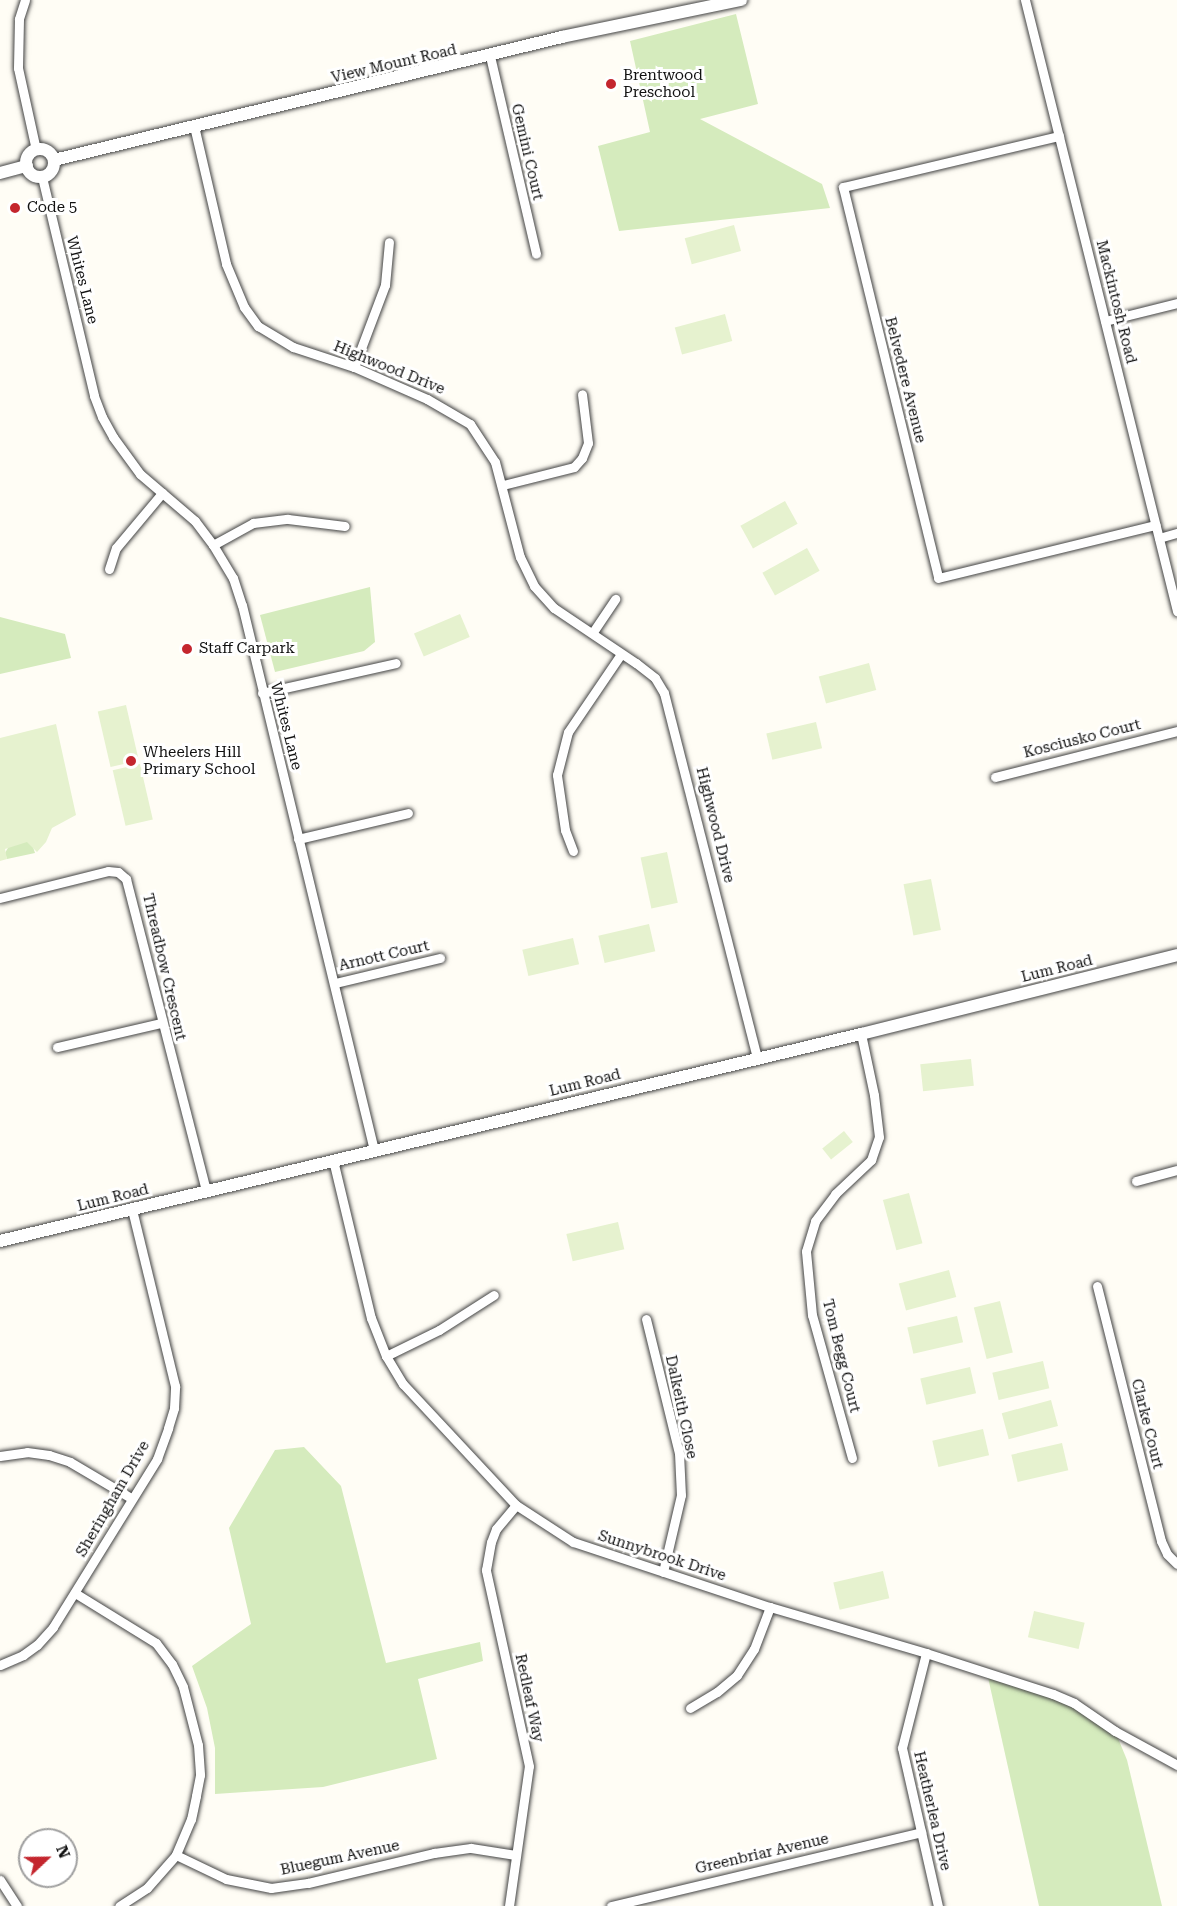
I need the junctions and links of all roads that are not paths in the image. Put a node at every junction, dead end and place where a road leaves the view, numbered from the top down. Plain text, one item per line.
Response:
1 (25, 0) edge
2 (741, 0) edge
3 (1025, 0) edge
4 (490, 56) junction
5 (194, 126) junction
6 (1059, 136) junction
7 (36, 150) junction
8 (54, 160) junction
9 (27, 166) junction
10 (0, 173) edge
11 (42, 177) junction
12 (389, 242) dead end
13 (536, 254) dead end
14 (1177, 303) edge
15 (1105, 321) junction
16 (354, 367) junction
17 (582, 394) dead end
18 (503, 485) junction
19 (162, 493) junction
20 (1156, 525) junction
21 (345, 526) dead end
22 (1177, 533) edge
23 (1159, 538) junction
24 (213, 545) junction
25 (109, 569) dead end
26 (615, 599) dead end
27 (1177, 611) edge
28 (593, 632) junction
29 (621, 654) junction
30 (396, 663) dead end
31 (262, 693) junction
32 (1177, 731) edge
33 (995, 777) dead end
34 (408, 813) dead end
35 (298, 839) junction
36 (573, 851) dead end
37 (0, 898) edge
38 (1177, 955) edge
39 (440, 958) dead end
40 (335, 983) junction
41 (161, 1023) junction
42 (861, 1034) junction
43 (57, 1047) dead end
44 (757, 1057) junction
45 (374, 1150) junction
46 (333, 1160) junction
47 (1177, 1170) edge
48 (1136, 1181) dead end
49 (206, 1191) junction
50 (132, 1209) junction
51 (0, 1241) edge
52 (1097, 1286) dead end
53 (494, 1295) dead end
54 (646, 1319) dead end
55 (387, 1356) junction
56 (0, 1456) edge
57 (852, 1458) dead end
58 (131, 1498) junction
59 (516, 1505) junction
60 (1177, 1564) edge
61 (663, 1572) junction
62 (75, 1593) junction
63 (770, 1607) junction
64 (926, 1653) junction
65 (0, 1665) edge
66 (690, 1708) dead end
67 (1177, 1765) edge
68 (921, 1832) junction
69 (176, 1855) junction
70 (515, 1855) junction
71 (0, 1880) edge
72 (17, 1906) edge
73 (119, 1906) edge
74 (509, 1906) edge
75 (610, 1906) edge
76 (938, 1906) edge

1 - 7 street
2 - 4 street, View Mount Road
3 - 6 street, Mackintosh Road
4 - 5 street, View Mount Road
4 - 13 street, Gemini Court
5 - 8 street, View Mount Road
5 - 16 street, Highwood Drive
6 - 15 street, Mackintosh Road
6 - 20 street, Belvedere Avenue
7 - 8 street
7 - 9 street
8 - 11 street
9 - 10 street
9 - 11 street
11 - 19 street, Whites Lane
12 - 16 street
14 - 15 street
15 - 20 street, Mackintosh Road
16 - 18 street, Highwood Drive
17 - 18 street
18 - 28 street, Highwood Drive
19 - 24 street, Whites Lane
19 - 25 street
20 - 23 street, Mackintosh Road
21 - 24 street
22 - 23 street
23 - 27 street, Mackintosh Road
24 - 31 street, Whites Lane
26 - 28 street
28 - 29 street, Highwood Drive
29 - 36 street
29 - 44 street, Highwood Drive
30 - 31 street
31 - 35 street, Whites Lane
32 - 33 street, Kosciusko Court
34 - 35 street
35 - 40 street, Whites Lane
37 - 41 street, Threadbow Crescent
38 - 42 street, Lum Road
39 - 40 street, Arnott Court
40 - 45 street, Whites Lane
41 - 43 street
41 - 49 street, Threadbow Crescent
42 - 44 street, Lum Road
42 - 57 street, Tom Begg Court
44 - 45 street, Lum Road
45 - 46 street, Lum Road
46 - 49 street, Lum Road
46 - 55 street, Sunnybrook Drive
47 - 48 street
49 - 50 street, Lum Road
50 - 51 street, Lum Road
50 - 58 street, Sheringham Drive
52 - 60 street, Clarke Court
53 - 55 street
54 - 61 street, Dalkeith Close
55 - 59 street, Sunnybrook Drive
56 - 58 street
58 - 62 street, Sheringham Drive
59 - 61 street, Sunnybrook Drive
59 - 70 street, Redleaf Way
61 - 63 street, Sunnybrook Drive
62 - 65 street, Sheringham Drive
62 - 69 street
63 - 64 street, Sunnybrook Drive
63 - 66 street
64 - 67 street, Sunnybrook Drive
64 - 68 street, Heatherlea Drive
68 - 75 street, Greenbriar Avenue
68 - 76 street, Heatherlea Drive
69 - 70 street, Bluegum Avenue
69 - 73 street
70 - 74 street, Redleaf Way
71 - 72 street

